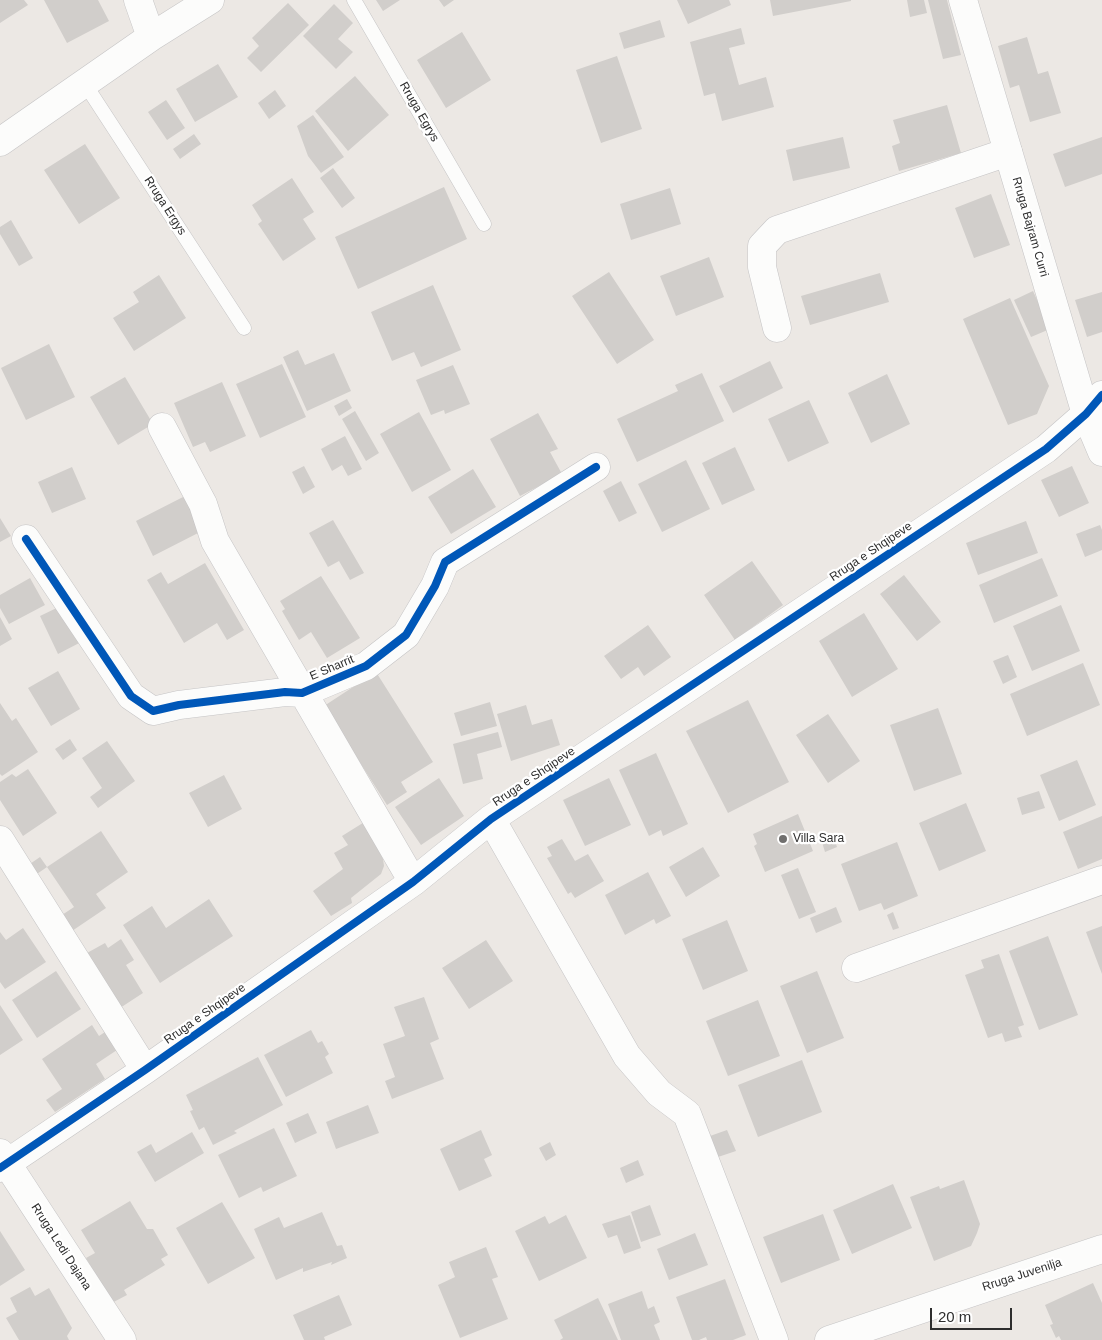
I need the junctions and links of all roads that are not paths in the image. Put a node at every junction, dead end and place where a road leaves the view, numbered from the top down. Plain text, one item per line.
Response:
1 (138, 0) edge
2 (210, 0) edge
3 (354, 0) edge
4 (964, 0) edge
5 (151, 37) junction
6 (85, 84) junction
7 (0, 142) edge
8 (1008, 152) junction
9 (484, 224) dead end
10 (244, 328) dead end
11 (776, 328) dead end
12 (1094, 405) edge
13 (162, 427) dead end
14 (1102, 452) edge
15 (596, 467) dead end
16 (26, 539) dead end
17 (302, 693) junction
18 (491, 819) junction
19 (0, 840) edge
20 (1102, 880) edge
21 (413, 882) junction
22 (856, 968) dead end
23 (145, 1070) junction
24 (2, 1161) edge
25 (1102, 1249) edge
26 (122, 1340) edge
27 (774, 1340) edge
28 (829, 1340) edge

1 - 5 street
2 - 5 street
3 - 9 lane, Rruga Egrys
4 - 8 street, Rruga Bajram Curri
5 - 6 street
6 - 7 street
6 - 10 lane, Rruga Ergys
8 - 11 street
8 - 12 street, Rruga Bajram Curri
12 - 14 street, Rruga Bajram Curri
12 - 18 street, Rruga e Shqipeve
13 - 17 street
15 - 17 street, E Sharrit
16 - 17 street, E Sharrit
17 - 21 street
18 - 21 street, Rruga e Shqipeve
18 - 27 street
19 - 23 street
20 - 22 street
21 - 23 street, Rruga e Shqipeve
23 - 24 street, Rruga e Shqipeve
24 - 26 street, Rruga Ledi Dajana
25 - 28 street, Rruga Juvenilja

